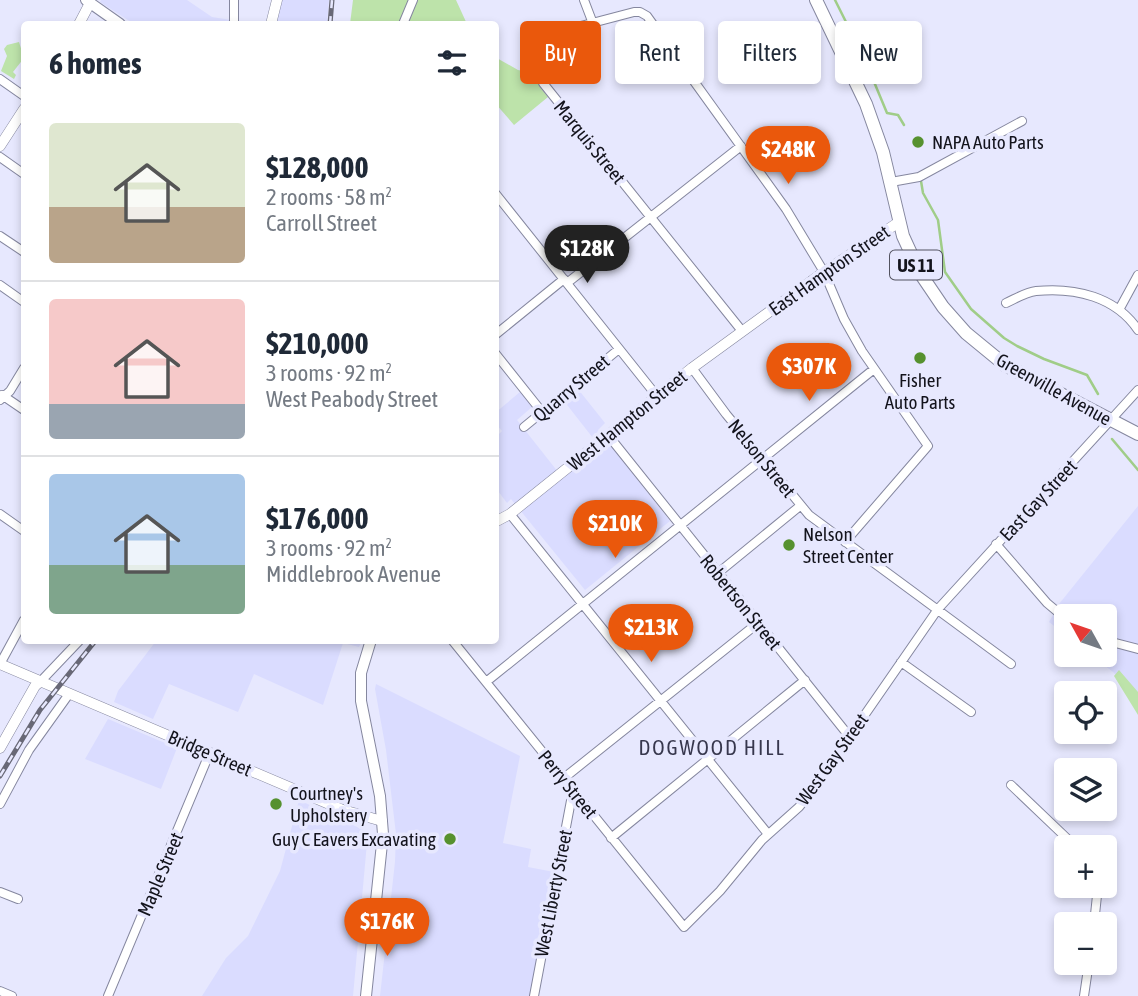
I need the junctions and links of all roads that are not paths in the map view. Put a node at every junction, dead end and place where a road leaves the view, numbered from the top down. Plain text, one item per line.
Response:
1 (234, 0) edge
2 (276, 0) edge
3 (413, 0) edge
4 (584, 0) edge
5 (816, 0) edge
6 (89, 1) edge
7 (80, 21) edge
8 (116, 21) edge
9 (234, 21) edge
10 (272, 21) edge
11 (404, 21) edge
12 (592, 21) joint
13 (0, 79) edge
14 (544, 84) edge
15 (21, 94) edge
16 (21, 114) edge
17 (1022, 121) dead end
18 (0, 146) edge
19 (741, 146) junction
20 (0, 158) edge
21 (21, 172) edge
22 (891, 182) junction
23 (499, 199) edge
24 (650, 217) junction
25 (899, 222) junction
26 (0, 236) edge
27 (21, 250) edge
28 (824, 272) junction
29 (1138, 275) edge
30 (565, 281) junction
31 (0, 285) edge
32 (21, 300) edge
33 (1006, 303) dead end
34 (1120, 308) junction
35 (1138, 330) edge
36 (742, 331) junction
37 (499, 332) edge
38 (619, 349) junction
39 (499, 358) edge
40 (692, 368) junction
41 (874, 369) junction
42 (21, 372) edge
43 (1138, 390) edge
44 (656, 395) junction
45 (2, 397) edge
46 (21, 408) edge
47 (542, 412) junction
48 (1111, 421) junction
49 (524, 427) dead end
50 (1138, 434) edge
51 (608, 435) junction
52 (762, 459) junction
53 (800, 506) junction
54 (0, 514) edge
55 (510, 514) junction
56 (499, 520) edge
57 (681, 526) junction
58 (21, 529) edge
59 (845, 542) junction
60 (996, 544) junction
61 (718, 572) junction
62 (583, 605) junction
63 (938, 609) junction
64 (1054, 609) edge
65 (758, 623) junction
66 (21, 626) edge
67 (1117, 643) edge
68 (76, 644) edge
69 (370, 644) edge
70 (455, 644) edge
71 (1138, 649) edge
72 (901, 662) junction
73 (0, 664) edge
74 (1011, 664) dead end
75 (805, 680) junction
76 (41, 681) junction
77 (486, 682) junction
78 (69, 694) junction
79 (661, 699) junction
80 (971, 712) dead end
81 (849, 736) junction
82 (0, 748) edge
83 (210, 752) junction
84 (709, 760) junction
85 (564, 778) junction
86 (1011, 785) dead end
87 (573, 790) junction
88 (0, 804) edge
89 (382, 821) junction
90 (768, 834) junction
91 (1063, 835) edge
92 (611, 838) junction
93 (0, 892) edge
94 (18, 899) dead end
95 (684, 928) joint
96 (1087, 975) edge
97 (0, 991) edge
98 (12, 996) edge
99 (108, 996) edge
100 (366, 996) edge
101 (534, 996) edge
102 (1084, 996) edge

1 - 9 street
2 - 10 street
3 - 11 street
4 - 12 street
5 - 22 main road, Greenville Avenue / US 11
6 - 7 street
6 - 8 main road
12 - 19 street
13 - 15 street
14 - 24 street, Marquis Street
16 - 18 street
17 - 22 street
19 - 24 street
19 - 28 street
20 - 21 street
22 - 25 main road, Greenville Avenue / US 11
23 - 30 street
24 - 30 street
24 - 36 street, Marquis Street
25 - 28 street, East Hampton Street
25 - 48 main road, Greenville Avenue / US 11
26 - 27 street
28 - 36 street, East Hampton Street
28 - 41 street
29 - 34 street
30 - 37 street
30 - 38 street
31 - 32 street
33 - 34 street
34 - 35 street
36 - 40 street, East Hampton Street
38 - 44 street
38 - 47 street, Quarry Street
39 - 47 street
40 - 44 street, West Hampton Street
40 - 52 street, Nelson Street
41 - 52 street
41 - 59 street
42 - 45 street
43 - 48 street, East Gay Street
44 - 51 street, West Hampton Street
45 - 46 street
47 - 49 street, Quarry Street
48 - 50 main road, Greenville Avenue / US 11
48 - 60 street, East Gay Street
51 - 55 street, West Hampton Street
51 - 57 street, Robertson Street
52 - 53 street, Nelson Street
52 - 57 street
53 - 59 street, Nelson Street
53 - 61 street
54 - 58 street
55 - 56 street, West Hampton Street
55 - 62 street
57 - 61 street, Robertson Street
57 - 62 street
59 - 63 street, Nelson Street
60 - 63 street, East Gay Street
60 - 64 street
61 - 65 street, Robertson Street
62 - 77 street
62 - 79 street
63 - 72 street, West Gay Street
63 - 74 street, Nelson Street
65 - 75 street, Robertson Street
65 - 79 street
66 - 73 street
67 - 71 street
68 - 76 street
69 - 89 main road
70 - 77 street, Perry Street
72 - 80 street
72 - 81 street, West Gay Street
73 - 76 street, Bridge Street
75 - 81 street, Robertson Street
75 - 84 street
76 - 78 street, Bridge Street
76 - 82 street
77 - 85 street, Perry Street
78 - 83 street, Bridge Street
78 - 88 street
79 - 84 street
79 - 85 street
81 - 90 street, West Gay Street
83 - 89 street, Bridge Street
83 - 99 street, Maple Street
84 - 90 street
84 - 92 street
85 - 87 street, Perry Street
86 - 91 street
87 - 92 street, Perry Street
87 - 101 street, West Liberty Street
89 - 100 main road
90 - 95 street, West Gay Street
92 - 95 street, Perry Street
93 - 94 street
96 - 102 street
97 - 98 street

